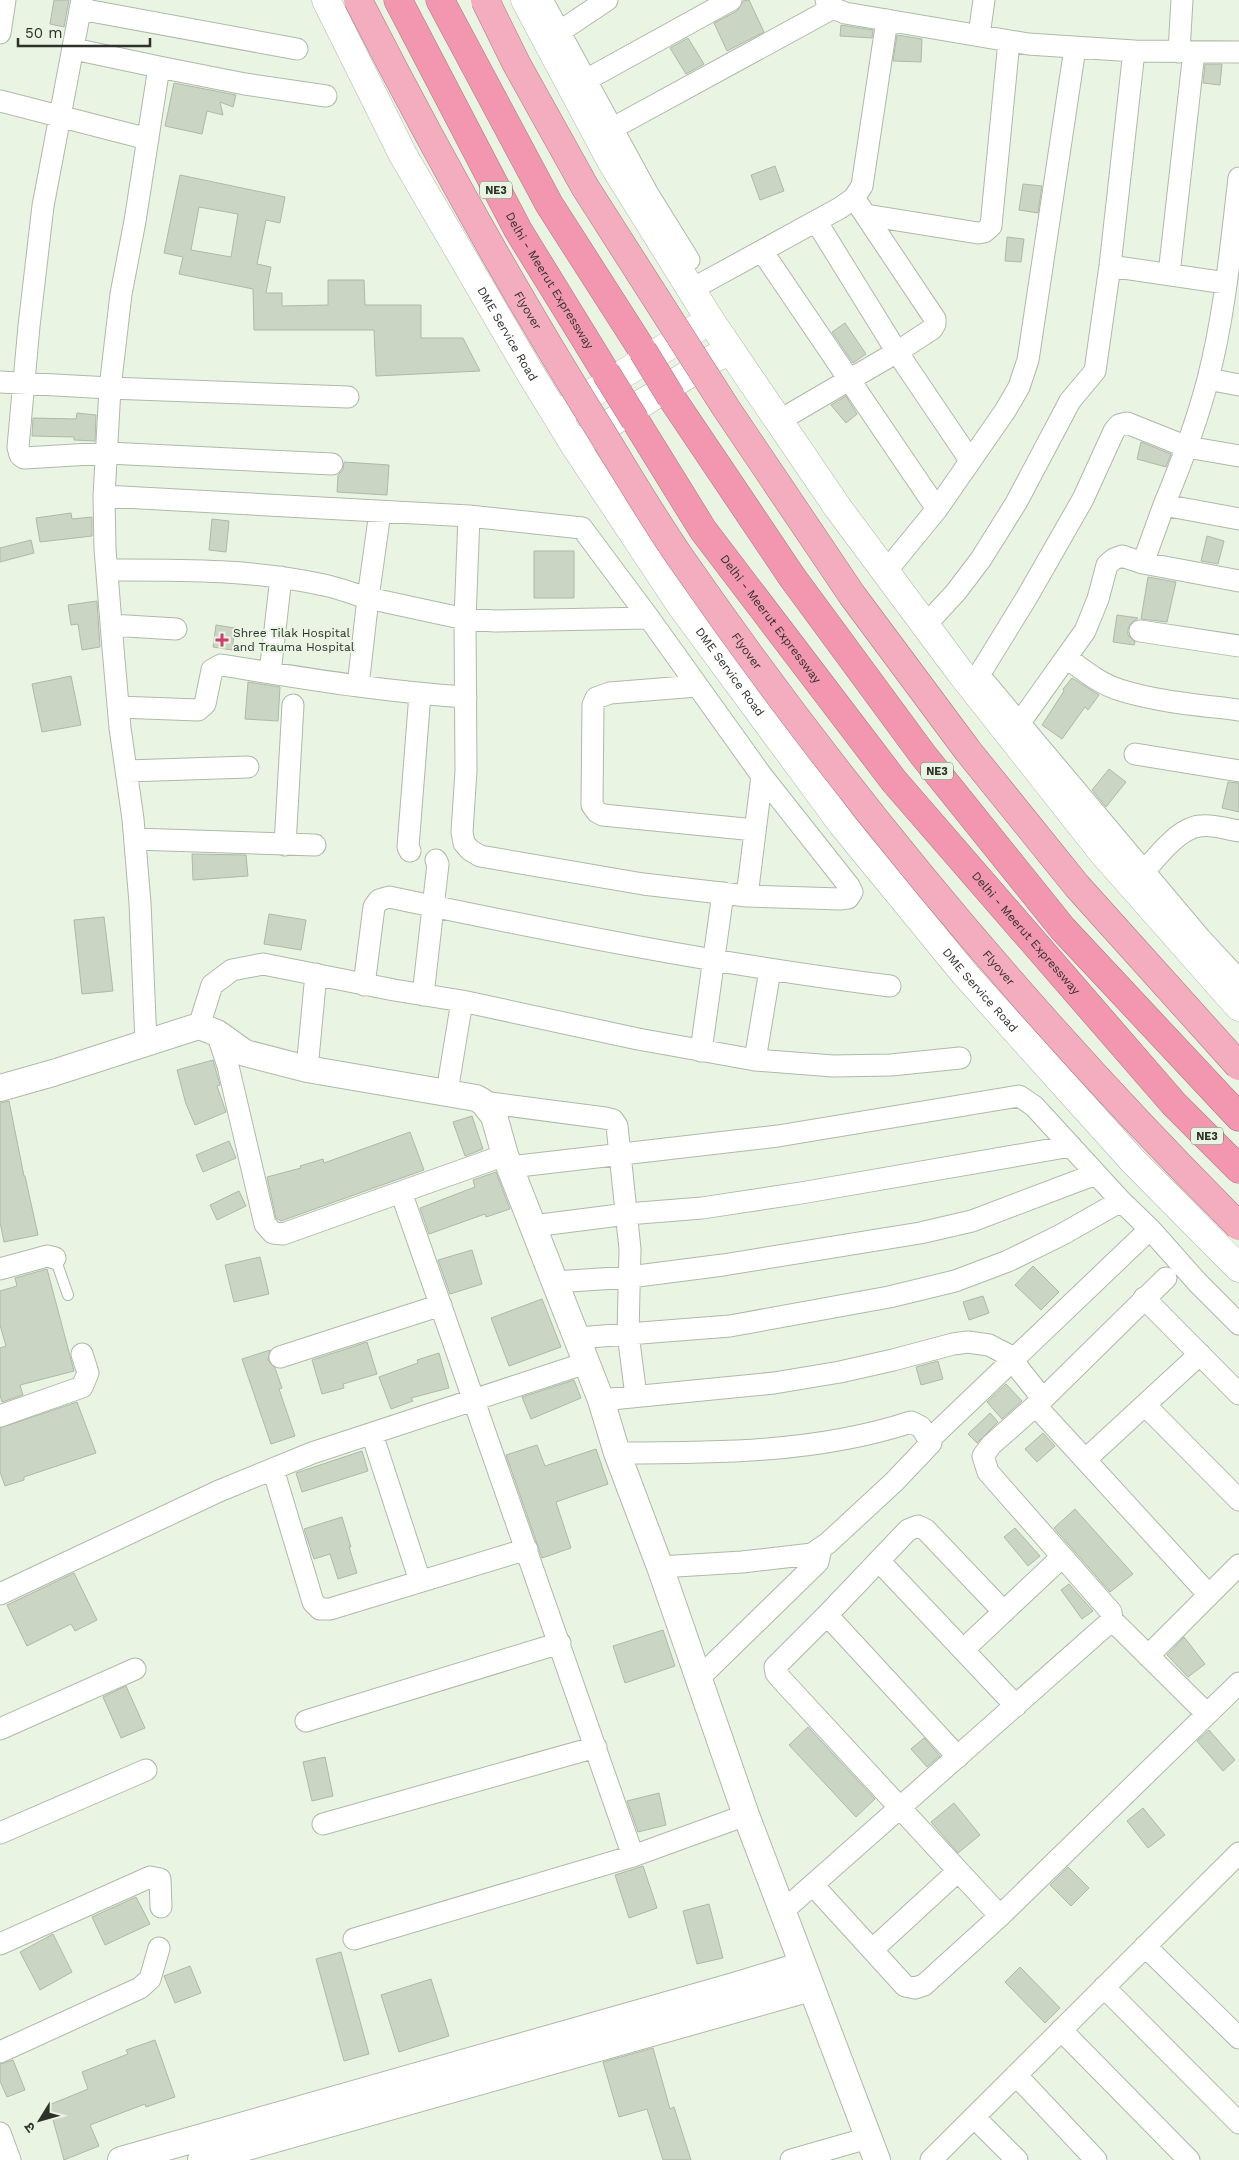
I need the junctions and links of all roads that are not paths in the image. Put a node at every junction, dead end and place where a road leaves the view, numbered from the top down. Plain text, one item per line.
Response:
1 (5, 0) edge
2 (326, 0) edge
3 (358, 0) edge
4 (398, 0) edge
5 (440, 0) edge
6 (485, 0) edge
7 (525, 0) edge
8 (542, 0) edge
9 (607, 0) edge
10 (731, 0) edge
11 (984, 0) edge
12 (1182, 0) edge
13 (81, 4) edge
14 (829, 4) edge
15 (887, 20) junction
16 (559, 32) junction
17 (0, 33) edge
18 (979, 35) junction
19 (1009, 40) junction
20 (1075, 48) junction
21 (74, 49) junction
22 (297, 49) dead end
23 (1134, 51) junction
24 (1186, 52) junction
25 (1239, 52) edge
26 (159, 67) junction
27 (586, 80) junction
28 (326, 96) dead end
29 (0, 101) edge
30 (61, 118) junction
31 (613, 128) junction
32 (148, 139) junction
33 (1239, 178) edge
34 (860, 206) junction
35 (816, 221) junction
36 (762, 251) junction
37 (1110, 266) junction
38 (1169, 274) junction
39 (703, 283) junction
40 (1226, 283) junction
41 (1231, 312) edge
42 (710, 320) junction
43 (731, 351) junction
44 (897, 352) junction
45 (1208, 379) junction
46 (847, 380) junction
47 (0, 382) edge
48 (24, 382) junction
49 (1239, 385) edge
50 (110, 388) junction
51 (348, 397) dead end
52 (557, 415) junction
53 (787, 416) junction
54 (576, 446) junction
55 (1188, 447) junction
56 (108, 452) junction
57 (1239, 456) edge
58 (970, 460) junction
59 (332, 464) dead end
60 (104, 496) junction
61 (1164, 505) junction
62 (937, 509) junction
63 (380, 512) junction
64 (469, 516) junction
65 (1239, 519) edge
66 (1143, 563) junction
67 (892, 564) junction
68 (107, 570) junction
69 (280, 577) junction
70 (1239, 581) edge
71 (368, 598) junction
72 (649, 618) junction
73 (932, 618) junction
74 (464, 619) junction
75 (111, 625) junction
76 (176, 629) dead end
77 (1140, 631) dead end
78 (1239, 646) edge
79 (1067, 658) junction
80 (270, 673) junction
81 (979, 675) junction
82 (358, 686) junction
83 (697, 686) junction
84 (420, 694) junction
85 (466, 697) junction
86 (293, 705) dead end
87 (118, 707) junction
88 (1239, 710) edge
89 (1015, 730) junction
90 (1135, 754) dead end
91 (248, 767) dead end
92 (127, 771) junction
93 (1239, 771) edge
94 (762, 776) junction
95 (755, 830) junction
96 (1239, 831) edge
97 (135, 839) junction
98 (285, 844) junction
99 (315, 845) dead end
100 (410, 851) dead end
101 (436, 860) dead end
102 (1138, 879) junction
103 (723, 893) junction
104 (747, 896) junction
105 (434, 907) junction
106 (715, 960) junction
107 (770, 970) junction
108 (316, 974) junction
109 (1239, 980) edge
110 (364, 985) junction
111 (890, 986) dead end
112 (423, 995) junction
113 (462, 1001) junction
114 (1239, 1007) edge
115 (208, 1029) junction
116 (146, 1042) junction
117 (701, 1051) junction
118 (960, 1058) dead end
119 (755, 1060) junction
120 (1239, 1066) edge
121 (307, 1068) junction
122 (0, 1088) edge
123 (447, 1092) junction
124 (484, 1102) junction
125 (1239, 1117) edge
126 (1071, 1146) junction
127 (621, 1154) junction
128 (507, 1161) junction
129 (1239, 1169) edge
130 (1096, 1174) junction
131 (401, 1192) junction
132 (1121, 1201) junction
133 (627, 1214) junction
134 (533, 1226) junction
135 (1239, 1226) edge
136 (1150, 1229) junction
137 (55, 1258) joint
138 (1239, 1268) edge
139 (0, 1269) edge
140 (630, 1277) junction
141 (1166, 1278) dead end
142 (555, 1282) junction
143 (68, 1295) dead end
144 (1144, 1298) junction
145 (441, 1305) junction
146 (1239, 1324) edge
147 (628, 1334) junction
148 (577, 1338) junction
149 (82, 1354) dead end
150 (1200, 1354) junction
151 (280, 1357) dead end
152 (1014, 1358) junction
153 (586, 1364) junction
154 (1239, 1394) edge
155 (636, 1396) junction
156 (601, 1400) junction
157 (475, 1401) junction
158 (1039, 1402) junction
159 (1145, 1405) junction
160 (0, 1416) edge
161 (372, 1434) junction
162 (930, 1439) junction
163 (617, 1453) junction
164 (1085, 1460) junction
165 (273, 1469) junction
166 (1239, 1500) edge
167 (821, 1548) junction
168 (527, 1549) junction
169 (1062, 1557) junction
170 (879, 1561) junction
171 (1239, 1565) edge
172 (660, 1567) junction
173 (420, 1581) junction
174 (0, 1594) edge
175 (1209, 1595) junction
176 (1004, 1612) junction
177 (827, 1614) junction
178 (1112, 1620) junction
179 (560, 1643) junction
180 (963, 1650) junction
181 (1148, 1656) junction
182 (135, 1669) dead end
183 (699, 1678) junction
184 (1239, 1683) edge
185 (1016, 1706) junction
186 (1206, 1714) junction
187 (306, 1722) dead end
188 (0, 1728) edge
189 (596, 1747) junction
190 (958, 1757) junction
191 (146, 1770) dead end
192 (900, 1808) junction
193 (746, 1815) junction
194 (323, 1824) dead end
195 (0, 1833) edge
196 (634, 1856) junction
197 (1236, 1861) edge
198 (958, 1871) junction
199 (813, 1885) junction
200 (161, 1907) dead end
201 (783, 1911) junction
202 (1000, 1916) junction
203 (354, 1938) dead end
204 (0, 1944) edge
205 (1145, 1946) junction
206 (159, 1948) dead end
207 (872, 1950) junction
208 (807, 1976) junction
209 (1104, 1987) junction
210 (1061, 2030) junction
211 (1239, 2038) edge
212 (0, 2052) edge
213 (1016, 2075) junction
214 (974, 2117) junction
215 (1239, 2123) edge
216 (0, 2133) edge
217 (209, 2148) edge
218 (873, 2149) edge
219 (10, 2160) edge
220 (121, 2160) edge
221 (791, 2160) edge
222 (930, 2160) edge
223 (1017, 2160) edge
224 (1096, 2160) edge
225 (1189, 2160) edge

1 - 17 street
2 - 52 main road, DME Service Road
3 - 135 highway, Flyover, bridge
4 - 129 highway, Delhi - Meerut Expressway / NE3, bridge
5 - 125 highway, NE3, bridge
6 - 120 highway, bridge
7 - 42 main road
8 - 16 street
9 - 16 street
10 - 27 street
11 - 18 street
12 - 24 street
13 - 21 street
13 - 22 street
14 - 15 street
14 - 31 street
15 - 18 street
15 - 34 street
16 - 27 street
18 - 19 street
19 - 20 street
19 - 34 street
20 - 23 street
20 - 58 street
21 - 26 street
21 - 30 street
23 - 24 street
23 - 37 street
24 - 25 street
24 - 38 street
26 - 28 street
26 - 32 street
27 - 31 street
29 - 30 street
30 - 32 street
30 - 48 street
31 - 39 street
32 - 50 street
33 - 40 street
34 - 35 street
34 - 44 street
35 - 36 street
35 - 44 street
36 - 39 street
36 - 46 street
37 - 38 street
37 - 73 street
38 - 40 street
39 - 53 street
40 - 41 street
41 - 45 street
42 - 43 main road
42 - 52 main road
43 - 54 main road
43 - 89 main road
44 - 46 street
44 - 58 street
45 - 49 street
45 - 55 street
46 - 53 street
46 - 62 street
47 - 48 street
48 - 50 street
48 - 56 street
50 - 51 street
50 - 56 street
52 - 54 main road, DME Service Road
53 - 67 street
54 - 138 main road, DME Service Road
55 - 57 street
55 - 61 street
55 - 81 street
56 - 59 street
56 - 60 street
58 - 62 street
60 - 63 street
60 - 68 street
61 - 65 street
61 - 66 street
62 - 67 street
63 - 64 street
63 - 71 street
64 - 72 street
64 - 74 street
66 - 70 street
66 - 79 street
67 - 73 street
68 - 69 street
68 - 75 street
69 - 71 street
69 - 80 street
71 - 74 street
71 - 82 street
72 - 74 street
72 - 83 street
73 - 81 street
74 - 85 street
75 - 76 street
75 - 87 street
77 - 78 street
79 - 88 street
79 - 89 street
80 - 82 street
80 - 87 street
81 - 89 street
82 - 84 street
83 - 94 street
83 - 95 street
84 - 85 street
84 - 100 street
85 - 103 street
86 - 98 street
87 - 92 street
89 - 102 main road
90 - 93 street
91 - 92 street
92 - 97 street
94 - 95 street
94 - 104 street
95 - 104 street
96 - 102 street
97 - 98 street
97 - 116 street
98 - 99 street
101 - 105 street
102 - 109 street
102 - 114 main road
103 - 104 street
103 - 106 street
105 - 106 street
105 - 110 street
105 - 112 street
106 - 107 street
106 - 117 street
107 - 111 street
107 - 119 street
108 - 110 street
108 - 115 street
108 - 121 street
110 - 112 street
112 - 113 street
113 - 117 street
113 - 123 street
115 - 116 street
115 - 121 street
115 - 131 street
116 - 122 street
117 - 119 street
118 - 119 street
121 - 123 street
123 - 124 street
124 - 127 street
124 - 128 street
126 - 127 street
126 - 130 street
126 - 133 street
127 - 128 street
127 - 133 street
128 - 131 street
128 - 134 street
130 - 132 street
130 - 140 street
131 - 145 street
132 - 136 street
132 - 147 street
133 - 134 street
133 - 140 street
134 - 142 street
136 - 146 street
136 - 152 street
137 - 139 street
137 - 143 lane
140 - 142 street
140 - 147 street
141 - 144 street
142 - 148 street
144 - 150 street
144 - 158 street
145 - 151 street
145 - 157 street
147 - 148 street
147 - 155 street
148 - 153 street
149 - 160 street
150 - 154 street
150 - 159 street
152 - 155 street
152 - 158 street
152 - 162 street
153 - 156 street
153 - 157 street
155 - 156 street
156 - 163 street
157 - 161 street
157 - 168 street
158 - 164 street
158 - 169 street
159 - 164 street
159 - 166 street
161 - 165 street
161 - 173 street
162 - 163 street
162 - 167 street
163 - 172 street
164 - 175 street
165 - 173 street
165 - 174 street
167 - 172 street
167 - 183 street
168 - 173 street
168 - 179 street
169 - 176 street
169 - 178 street
170 - 176 street
170 - 177 street
170 - 180 street
171 - 175 street
172 - 183 street
175 - 181 street
176 - 180 street
177 - 190 street
177 - 192 street
178 - 181 street
178 - 185 street
179 - 187 street
179 - 189 street
180 - 185 street
181 - 186 street
182 - 188 street
183 - 193 street
184 - 186 street
185 - 190 street
186 - 202 street
189 - 194 street
189 - 196 street
190 - 192 street
191 - 195 street
192 - 198 street
192 - 199 street
193 - 196 street
193 - 201 street
196 - 203 street
197 - 205 street
198 - 202 street
198 - 207 street
199 - 201 street
199 - 207 street
200 - 204 street
201 - 208 street
202 - 207 street
205 - 209 street
205 - 211 street
206 - 212 street
208 - 217 street
208 - 218 street
209 - 210 street
209 - 215 street
210 - 213 street
210 - 225 street
213 - 214 street
213 - 224 street
214 - 222 street
214 - 223 street
216 - 219 street
217 - 220 street
218 - 221 street

